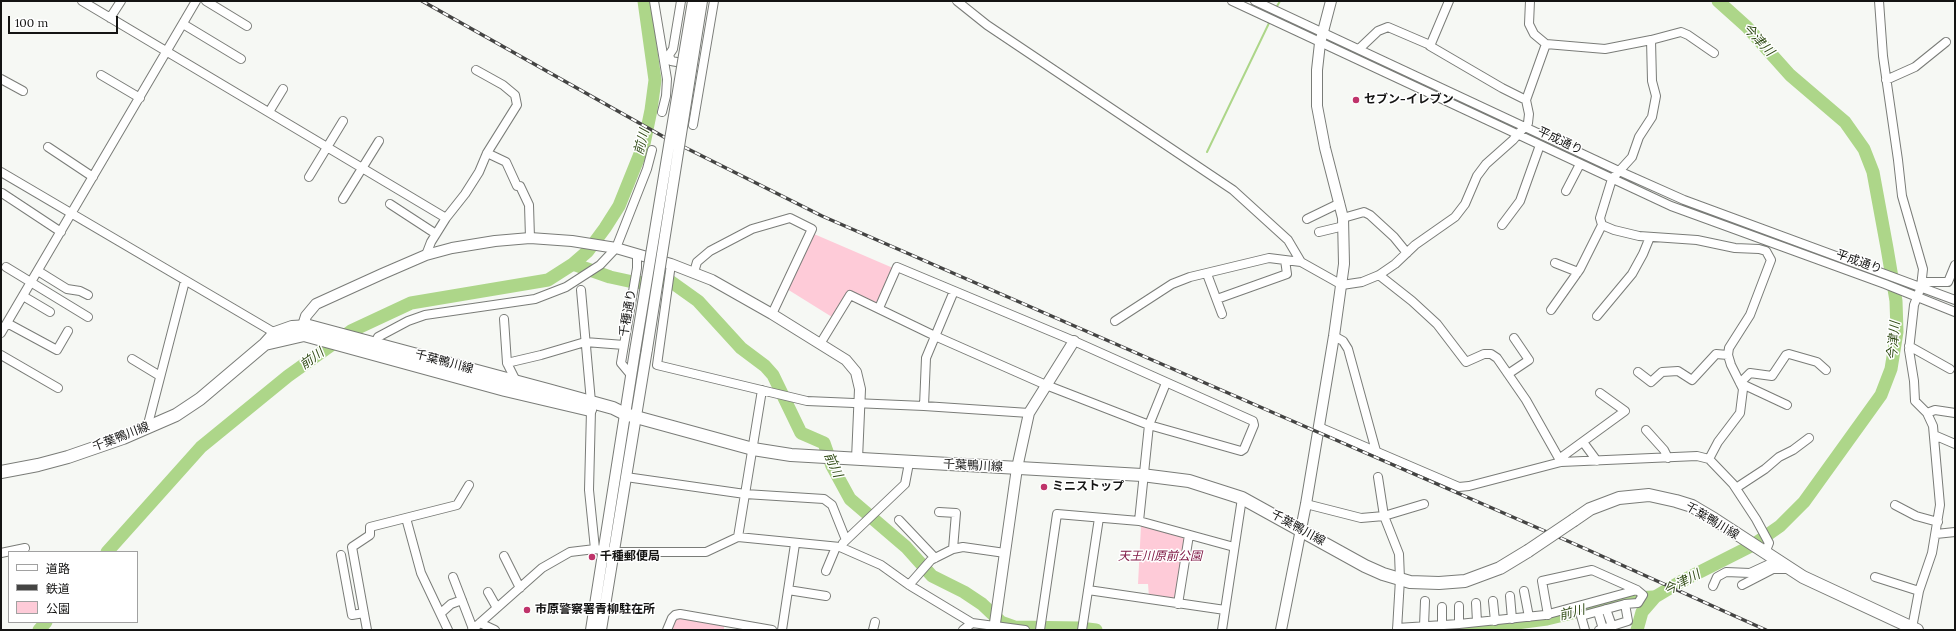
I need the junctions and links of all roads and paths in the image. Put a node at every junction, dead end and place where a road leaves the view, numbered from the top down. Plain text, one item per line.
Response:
1 (82, 1) edge
2 (121, 1) edge
3 (196, 1) edge
4 (206, 1) edge
5 (654, 1) edge
6 (681, 1) edge
7 (693, 1) edge
8 (702, 1) edge
9 (714, 1) edge
10 (957, 1) edge
11 (1232, 1) edge
12 (1255, 1) edge
13 (1331, 1) edge
14 (1449, 1) edge
15 (1530, 1) edge
16 (1879, 1) edge
17 (110, 18) junction
18 (183, 24) junction
19 (248, 26) dead end
20 (1321, 37) junction
21 (661, 38) junction
22 (674, 40) junction
23 (1651, 40) junction
24 (1946, 42) dead end
25 (1546, 44) junction
26 (1430, 45) junction
27 (1360, 49) junction
28 (167, 51) junction
29 (1714, 52) dead end
30 (242, 59) dead end
31 (702, 67) junction
32 (476, 70) dead end
33 (100, 75) dead end
34 (1, 79) edge
35 (1886, 80) junction
36 (283, 89) dead end
37 (23, 91) dead end
38 (140, 98) junction
39 (1526, 100) junction
40 (269, 112) junction
41 (343, 121) dead end
42 (1524, 127) junction
43 (1517, 134) junction
44 (379, 141) dead end
45 (1540, 145) junction
46 (327, 147) junction
47 (48, 148) dead end
48 (652, 150) dead end
49 (487, 153) junction
50 (1580, 164) junction
51 (362, 168) junction
52 (1619, 171) junction
53 (1, 172) edge
54 (93, 177) junction
55 (309, 177) dead end
56 (1612, 178) junction
57 (1566, 191) dead end
58 (2, 193) edge
59 (343, 199) dead end
60 (1340, 203) junction
61 (390, 204) dead end
62 (71, 214) junction
63 (446, 218) junction
64 (1307, 219) dead end
65 (1343, 222) junction
66 (1502, 225) dead end
67 (1602, 225) junction
68 (61, 232) junction
69 (1319, 232) dead end
70 (436, 234) junction
71 (1775, 234) junction
72 (1650, 237) junction
73 (530, 238) junction
74 (1771, 243) junction
75 (616, 248) junction
76 (1407, 253) junction
77 (1767, 253) junction
78 (637, 254) junction
79 (426, 255) junction
80 (1285, 260) junction
81 (1301, 262) junction
82 (1555, 263) dead end
83 (671, 264) junction
84 (1955, 265) edge
85 (6, 268) dead end
86 (38, 271) junction
87 (694, 272) junction
88 (1578, 272) junction
89 (1207, 274) junction
90 (1379, 275) junction
91 (185, 281) junction
92 (31, 282) junction
93 (1948, 282) junction
94 (1921, 284) junction
95 (1342, 285) junction
96 (581, 290) dead end
97 (954, 291) junction
98 (88, 295) dead end
99 (1943, 295) junction
100 (23, 296) junction
101 (1917, 298) junction
102 (1217, 299) junction
103 (1955, 300) edge
104 (879, 308) junction
105 (1551, 310) dead end
106 (50, 312) dead end
107 (1955, 312) edge
108 (772, 314) junction
109 (1222, 314) dead end
110 (1597, 316) dead end
111 (88, 317) dead end
112 (504, 319) dead end
113 (1115, 321) dead end
114 (7, 323) junction
115 (302, 330) junction
116 (68, 331) dead end
117 (1, 333) edge
118 (275, 333) junction
119 (935, 336) junction
120 (1334, 336) junction
121 (1514, 338) dead end
122 (1074, 341) junction
123 (372, 342) junction
124 (585, 342) junction
125 (265, 344) junction
126 (820, 344) junction
127 (624, 345) junction
128 (1909, 346) junction
129 (1, 355) edge
130 (1728, 355) junction
131 (132, 359) dead end
132 (507, 363) junction
133 (1950, 369) dead end
134 (1826, 370) dead end
135 (1638, 372) dead end
136 (1508, 374) junction
137 (631, 375) junction
138 (160, 376) junction
139 (516, 381) junction
140 (1166, 383) junction
141 (1740, 383) junction
142 (1046, 384) junction
143 (58, 388) dead end
144 (762, 390) junction
145 (1600, 393) dead end
146 (860, 404) junction
147 (1787, 405) dead end
148 (591, 406) junction
149 (924, 406) junction
150 (1029, 413) junction
151 (1928, 413) junction
152 (1955, 413) edge
153 (630, 416) junction
154 (1149, 425) junction
155 (1319, 427) junction
156 (146, 428) junction
157 (1646, 430) dead end
158 (1934, 435) junction
159 (1809, 438) dead end
160 (1583, 442) junction
161 (1955, 444) edge
162 (753, 449) junction
163 (1376, 451) junction
164 (857, 458) junction
165 (1668, 458) junction
166 (1709, 459) junction
167 (1560, 460) junction
168 (1597, 461) junction
169 (909, 463) junction
170 (1017, 468) junction
171 (1, 472) edge
172 (1142, 475) junction
173 (626, 477) junction
174 (1378, 477) dead end
175 (469, 486) dead end
176 (1736, 488) junction
177 (745, 494) junction
178 (1242, 498) junction
179 (1306, 504) junction
180 (1424, 504) dead end
181 (1895, 505) dead end
182 (939, 512) dead end
183 (1384, 516) junction
184 (406, 518) junction
185 (1099, 518) junction
186 (898, 520) dead end
187 (1139, 521) junction
188 (1938, 522) junction
189 (1301, 529) junction
190 (1955, 532) edge
191 (1936, 534) junction
192 (1189, 535) junction
193 (738, 537) junction
194 (846, 540) junction
195 (795, 544) junction
196 (838, 547) junction
197 (25, 548) dead end
198 (1234, 548) junction
199 (1767, 548) junction
200 (953, 549) junction
201 (599, 550) junction
202 (11, 551) edge
203 (614, 552) junction
204 (1005, 553) junction
205 (341, 555) dead end
206 (504, 556) dead end
207 (935, 558) junction
208 (1776, 561) junction
209 (1788, 569) junction
210 (826, 571) dead end
211 (452, 577) dead end
212 (1875, 577) dead end
213 (1400, 579) junction
214 (909, 585) junction
215 (1713, 586) dead end
216 (1742, 586) dead end
217 (520, 588) junction
218 (788, 590) junction
219 (1088, 590) junction
220 (1637, 590) junction
221 (1524, 591) dead end
222 (1919, 591) junction
223 (488, 592) dead end
224 (826, 596) dead end
225 (1510, 596) dead end
226 (462, 600) junction
227 (1425, 601) dead end
228 (1492, 601) dead end
229 (1476, 603) dead end
230 (1178, 604) junction
231 (1625, 604) junction
232 (1459, 606) dead end
233 (1442, 607) dead end
234 (497, 608) junction
235 (1606, 609) junction
236 (1225, 610) junction
237 (1598, 612) junction
238 (364, 613) junction
239 (441, 613) junction
240 (1548, 614) junction
241 (1529, 617) junction
242 (1512, 619) junction
243 (1495, 620) junction
244 (1477, 622) junction
245 (480, 623) junction
246 (972, 623) junction
247 (1459, 624) junction
248 (1442, 625) junction
249 (1424, 626) junction
250 (1612, 626) junction
251 (1899, 626) edge
252 (994, 628) edge
253 (473, 629) edge
254 (1397, 629) edge
255 (1601, 629) edge
256 (1914, 629) edge
257 (367, 630) edge
258 (448, 630) edge
259 (495, 630) edge
260 (590, 630) edge
261 (601, 630) edge
262 (667, 630) edge
263 (772, 630) edge
264 (782, 630) edge
265 (963, 630) edge
266 (1025, 630) edge
267 (1040, 630) edge
268 (1082, 630) edge
269 (1222, 630) edge
270 (1281, 630) edge
271 (1585, 630) edge

1 - 17 street
2 - 17 street
3 - 18 street
4 - 19 street
5 - 21 street
6 - 22 street
7 - 137 street, 千種通り, bridge
8 - 153 street, 千種通り, bridge
9 - 31 street
10 - 81 street
11 - 20 street, 平成通り
12 - 20 street, 平成通り
13 - 20 street
14 - 26 street
15 - 25 street
16 - 35 street
17 - 28 street
18 - 28 street
18 - 30 street
20 - 27 street, 平成通り
20 - 43 street, 平成通り
20 - 60 street
21 - 22 street
21 - 31 street
22 - 31 street
23 - 25 street
23 - 29 street
23 - 52 street
24 - 35 street
25 - 39 street
26 - 27 street
26 - 39 street
27 - 42 street, 平成通り
28 - 38 street
28 - 40 street
32 - 49 street
33 - 38 street
34 - 37 street
35 - 94 street
36 - 40 street
38 - 54 street
39 - 42 street
40 - 46 street
41 - 46 street
42 - 43 street
42 - 52 street, 平成通り
43 - 45 street, 平成通り
43 - 76 street
44 - 51 street
45 - 50 street, 平成通り
45 - 66 street
46 - 51 street
46 - 55 street
47 - 54 street
48 - 75 street
49 - 63 street
49 - 73 street
50 - 56 street, 平成通り
50 - 57 street
51 - 59 street
51 - 63 street
52 - 56 street
52 - 71 street, 平成通り
53 - 62 street
54 - 62 street
56 - 67 street
56 - 74 street, 平成通り
58 - 68 street
60 - 64 street
60 - 65 street
61 - 70 street
62 - 68 street
62 - 91 street
63 - 70 street
65 - 69 street
65 - 76 street
65 - 95 street
67 - 72 street
67 - 88 street
68 - 86 street
70 - 79 street
71 - 74 street
71 - 94 street, 平成通り
72 - 77 street
72 - 110 street
73 - 75 street
73 - 79 street
74 - 77 street
74 - 101 street, 平成通り
75 - 78 street
75 - 123 street
76 - 90 street
77 - 130 street
78 - 83 street
78 - 127 street
79 - 115 street
80 - 81 street
80 - 89 street
80 - 102 street
81 - 95 street
82 - 88 street
83 - 87 street
83 - 144 street
84 - 93 street
85 - 92 street
86 - 92 street
86 - 98 street
87 - 108 street
87 - 108 street
88 - 105 street
89 - 102 street
89 - 113 street
90 - 95 street
90 - 136 street
91 - 118 street
91 - 138 street
92 - 100 street
92 - 111 street
93 - 94 street
93 - 99 street
94 - 99 street
94 - 101 street
95 - 120 street
96 - 124 street
97 - 104 street
97 - 119 street
97 - 122 street
99 - 103 street
100 - 106 street
100 - 114 street
101 - 107 street
101 - 128 street
102 - 109 street
104 - 119 street
104 - 126 street
108 - 126 street
112 - 132 street
114 - 116 street
114 - 117 street
115 - 118 main road, 千葉鴨川線
115 - 123 main road, 千葉鴨川線
115 - 125 main road, 千葉鴨川線
115 - 148 main road, 千葉鴨川線
118 - 125 main road, 千葉鴨川線
119 - 142 street
119 - 149 street
120 - 155 street
120 - 163 street
121 - 136 street
122 - 140 street
122 - 142 street
123 - 139 main road, 千葉鴨川線
124 - 127 street
124 - 132 street
124 - 148 street
125 - 156 main road, 千葉鴨川線
126 - 146 street
127 - 137 street
128 - 133 street
128 - 151 street
129 - 143 street
130 - 135 street
130 - 141 street
131 - 138 street
132 - 139 street
134 - 141 street
136 - 167 street
137 - 153 street, 千種通り
138 - 156 street
139 - 148 main road, 千葉鴨川線
140 - 154 street
140 - 154 street
141 - 147 street
141 - 166 street
142 - 150 street
142 - 154 street
144 - 146 street
144 - 162 street
145 - 160 street
146 - 149 street
146 - 164 street
148 - 153 main road, 千葉鴨川線
148 - 201 street
149 - 150 street
150 - 170 street
151 - 152 street
151 - 158 street
153 - 162 main road, 千葉鴨川線
153 - 173 street, 千種通り
153 - 201 street, 千種通り
154 - 172 street
155 - 163 street
155 - 179 street
156 - 171 main road, 千葉鴨川線
157 - 165 street
158 - 161 street
158 - 188 street
159 - 176 street
160 - 167 street
160 - 168 street
162 - 164 main road, 千葉鴨川線
162 - 177 street
163 - 167 street
164 - 169 main road, 千葉鴨川線
165 - 166 street
165 - 168 street
166 - 176 street
167 - 168 street
169 - 170 main road, 千葉鴨川線
169 - 194 street
170 - 172 main road, 千葉鴨川線
170 - 204 street
172 - 178 main road, 千葉鴨川線
172 - 187 street
173 - 177 street
173 - 203 street, 千種通り
174 - 183 street
175 - 184 street
176 - 199 street
177 - 193 street
177 - 194 street
178 - 189 main road, 千葉鴨川線
178 - 198 street
179 - 183 street
179 - 189 street
180 - 183 street
181 - 188 street
182 - 200 street
183 - 213 street
184 - 238 street
184 - 239 street
185 - 187 street
185 - 219 street
185 - 267 street
186 - 207 street
187 - 192 street
188 - 191 street
189 - 213 main road, 千葉鴨川線
189 - 270 street
190 - 191 street
191 - 222 street
192 - 198 street
192 - 230 street
193 - 195 street
193 - 203 street
194 - 196 street
195 - 196 street
195 - 218 street
196 - 210 street
196 - 214 street
197 - 202 street
198 - 236 street
199 - 208 main road, 千葉鴨川線
199 - 213 main road, 千葉鴨川線, bridge
200 - 204 street
200 - 207 street
201 - 203 street
201 - 217 street
201 - 260 street, 千種通り
203 - 261 street, 千種通り
204 - 252 street
205 - 238 street
206 - 217 street
207 - 214 street
208 - 209 main road, 千葉鴨川線
208 - 215 street
209 - 216 street
209 - 251 main road, 千葉鴨川線
211 - 226 street
212 - 222 street
213 - 254 street
214 - 246 street
217 - 234 street
218 - 224 street
218 - 264 street
219 - 230 street
219 - 268 street
220 - 231 street
220 - 240 street
220 - 240 street
221 - 241 street
222 - 256 street
223 - 234 street
225 - 242 street
226 - 239 street
226 - 253 street
227 - 249 street
228 - 243 street
229 - 244 street
230 - 236 street
231 - 235 street
231 - 250 street
232 - 247 street
233 - 248 street
234 - 245 street
235 - 237 street
235 - 250 street
236 - 269 street
237 - 255 street
237 - 271 street
238 - 257 street
239 - 258 street
240 - 241 street
241 - 242 street
242 - 243 street
243 - 244 street
244 - 247 street
245 - 253 street
245 - 259 street
246 - 252 street
246 - 265 street
247 - 248 street
248 - 249 street
249 - 254 street
250 - 255 street
251 - 256 main road, 千葉鴨川線
252 - 266 street
262 - 263 street

